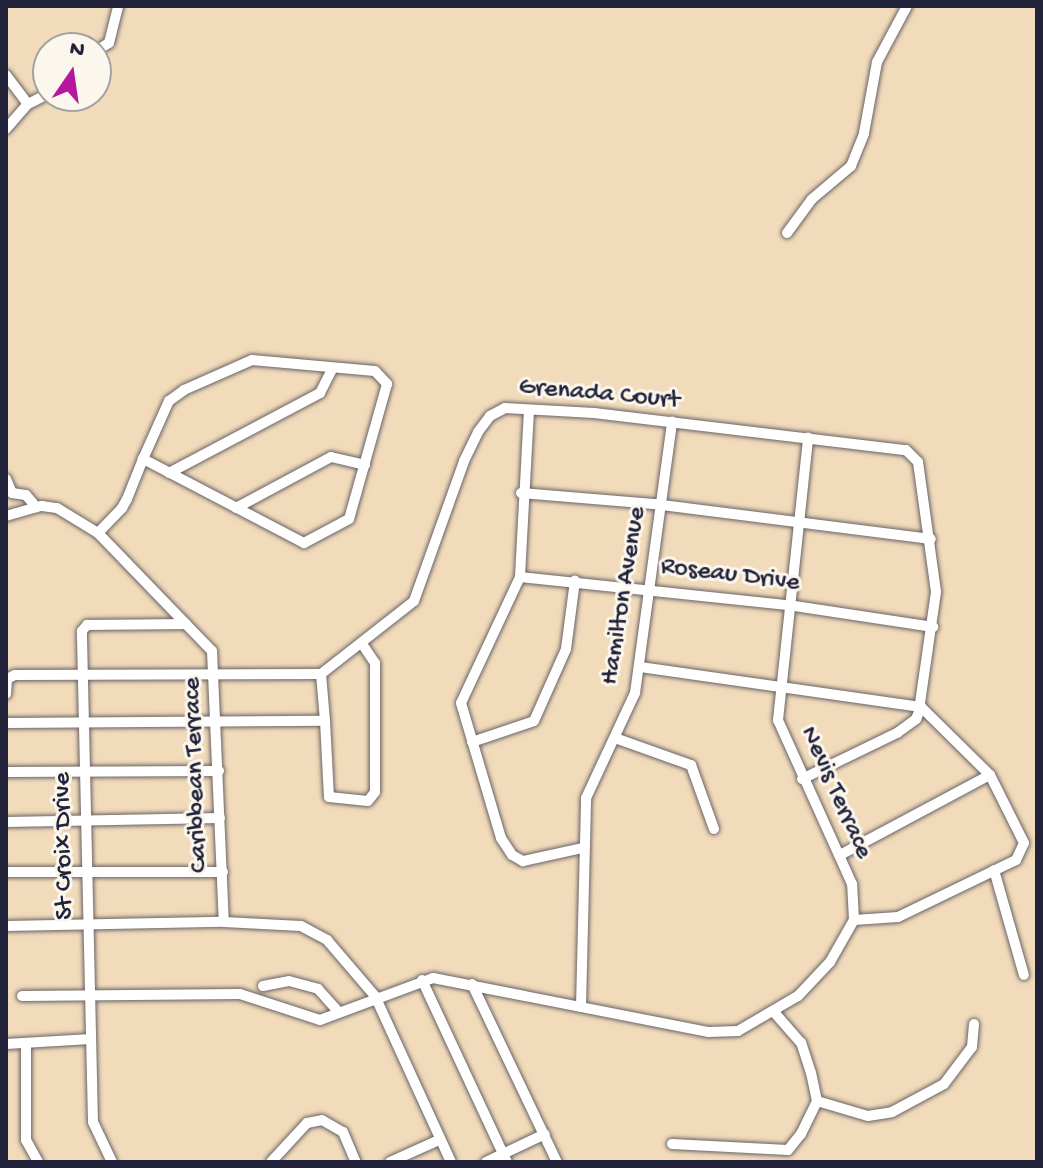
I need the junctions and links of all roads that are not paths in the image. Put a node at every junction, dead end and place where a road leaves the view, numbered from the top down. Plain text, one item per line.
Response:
1 (118, 6) edge
2 (907, 6) edge
3 (112, 32) edge
4 (6, 75) edge
5 (32, 102) edge
6 (28, 104) junction
7 (6, 129) edge
8 (787, 233) dead end
9 (333, 368) junction
10 (529, 410) junction
11 (672, 422) junction
12 (808, 438) junction
13 (143, 459) junction
14 (365, 465) junction
15 (169, 473) junction
16 (6, 479) edge
17 (521, 493) junction
18 (661, 505) junction
19 (36, 507) junction
20 (236, 508) junction
21 (6, 516) edge
22 (798, 522) junction
23 (98, 533) junction
24 (931, 539) junction
25 (520, 577) junction
26 (575, 581) junction
27 (651, 589) junction
28 (788, 605) junction
29 (186, 624) junction
30 (933, 627) junction
31 (362, 644) junction
32 (640, 667) junction
33 (216, 673) junction
34 (83, 674) junction
35 (321, 674) junction
36 (779, 685) junction
37 (6, 694) edge
38 (920, 705) junction
39 (218, 720) junction
40 (325, 721) junction
41 (6, 723) edge
42 (84, 724) junction
43 (615, 738) junction
44 (472, 742) junction
45 (219, 771) junction
46 (6, 772) edge
47 (85, 772) junction
48 (990, 775) junction
49 (802, 779) junction
50 (220, 818) junction
51 (6, 822) edge
52 (86, 822) junction
53 (714, 829) dead end
54 (582, 848) junction
55 (840, 855) junction
56 (87, 870) junction
57 (994, 870) junction
58 (6, 872) edge
59 (223, 872) junction
60 (854, 920) junction
61 (224, 922) junction
62 (89, 924) junction
63 (6, 926) edge
64 (1024, 975) dead end
65 (422, 980) junction
66 (472, 984) junction
67 (263, 986) dead end
68 (90, 995) junction
69 (22, 996) dead end
70 (375, 996) junction
71 (581, 1007) junction
72 (339, 1012) junction
73 (774, 1012) junction
74 (974, 1024) dead end
75 (91, 1039) junction
76 (26, 1043) junction
77 (6, 1044) edge
78 (817, 1101) junction
79 (545, 1134) junction
80 (439, 1140) junction
81 (672, 1144) dead end
82 (505, 1158) edge
83 (38, 1162) edge
84 (112, 1162) edge
85 (271, 1162) edge
86 (356, 1162) edge
87 (390, 1162) edge
88 (451, 1162) edge
89 (486, 1162) edge
90 (557, 1162) edge

1 - 3 street
2 - 8 street
4 - 6 street
5 - 6 street
6 - 7 street
9 - 13 street
9 - 14 street
9 - 15 street
10 - 11 street, Grenada Court
10 - 17 street
10 - 31 street, Grenada Court
11 - 12 street, Grenada Court
11 - 18 street, Hamilton Avenue
12 - 22 street, Nevis Terrace
12 - 24 street, Grenada Court
13 - 15 street
13 - 23 street
14 - 20 street
14 - 20 street
15 - 20 street
16 - 19 street
17 - 18 street
17 - 25 street
18 - 22 street
18 - 27 street, Hamilton Avenue
19 - 21 street
19 - 23 street, Caribbean Terrace
22 - 24 street
22 - 28 street, Nevis Terrace
23 - 29 street, Caribbean Terrace
24 - 30 street, Grenada Court
25 - 26 street, Roseau Drive
25 - 44 street
26 - 27 street, Roseau Drive
26 - 44 street
27 - 28 street, Roseau Drive
27 - 32 street, Hamilton Avenue
28 - 30 street, Roseau Drive
28 - 36 street, Nevis Terrace
29 - 33 street, Caribbean Terrace
29 - 34 street, St Croix Drive
30 - 38 street, Grenada Court
31 - 35 street, Grenada Court
31 - 40 street
32 - 36 street
32 - 43 street, Hamilton Avenue
33 - 34 street
33 - 35 street
33 - 39 street, Caribbean Terrace
34 - 37 street
34 - 42 street, St Croix Drive
35 - 40 street
36 - 38 street
36 - 49 street, Nevis Terrace
38 - 48 street
38 - 49 street
39 - 40 street
39 - 42 street
39 - 45 street, Caribbean Terrace
41 - 42 street
42 - 47 street, St Croix Drive
43 - 53 street
43 - 54 street, Hamilton Avenue
44 - 54 street
45 - 47 street
45 - 50 street, Caribbean Terrace
46 - 47 street
47 - 52 street, St Croix Drive
48 - 55 street
48 - 57 street
49 - 55 street, Nevis Terrace
50 - 52 street
50 - 59 street, Caribbean Terrace
51 - 52 street
52 - 56 street, St Croix Drive
54 - 71 street, Hamilton Avenue
55 - 60 street, Nevis Terrace
56 - 58 street
56 - 59 street
56 - 62 street, St Croix Drive
57 - 60 street
57 - 64 street
59 - 61 street, Caribbean Terrace
60 - 73 street
61 - 62 street
61 - 70 street
62 - 63 street
62 - 68 street, St Croix Drive
65 - 66 street
65 - 70 street
65 - 82 street
66 - 71 street
66 - 79 street
67 - 72 street
68 - 69 street
68 - 72 street
68 - 75 street, St Croix Drive
70 - 72 street
70 - 80 street
71 - 73 street
73 - 78 street
74 - 78 street
75 - 76 street
75 - 84 street, St Croix Drive
76 - 77 street
76 - 83 street
78 - 81 street
79 - 82 street
79 - 90 street
80 - 87 street
80 - 88 street
82 - 89 street
85 - 86 street

